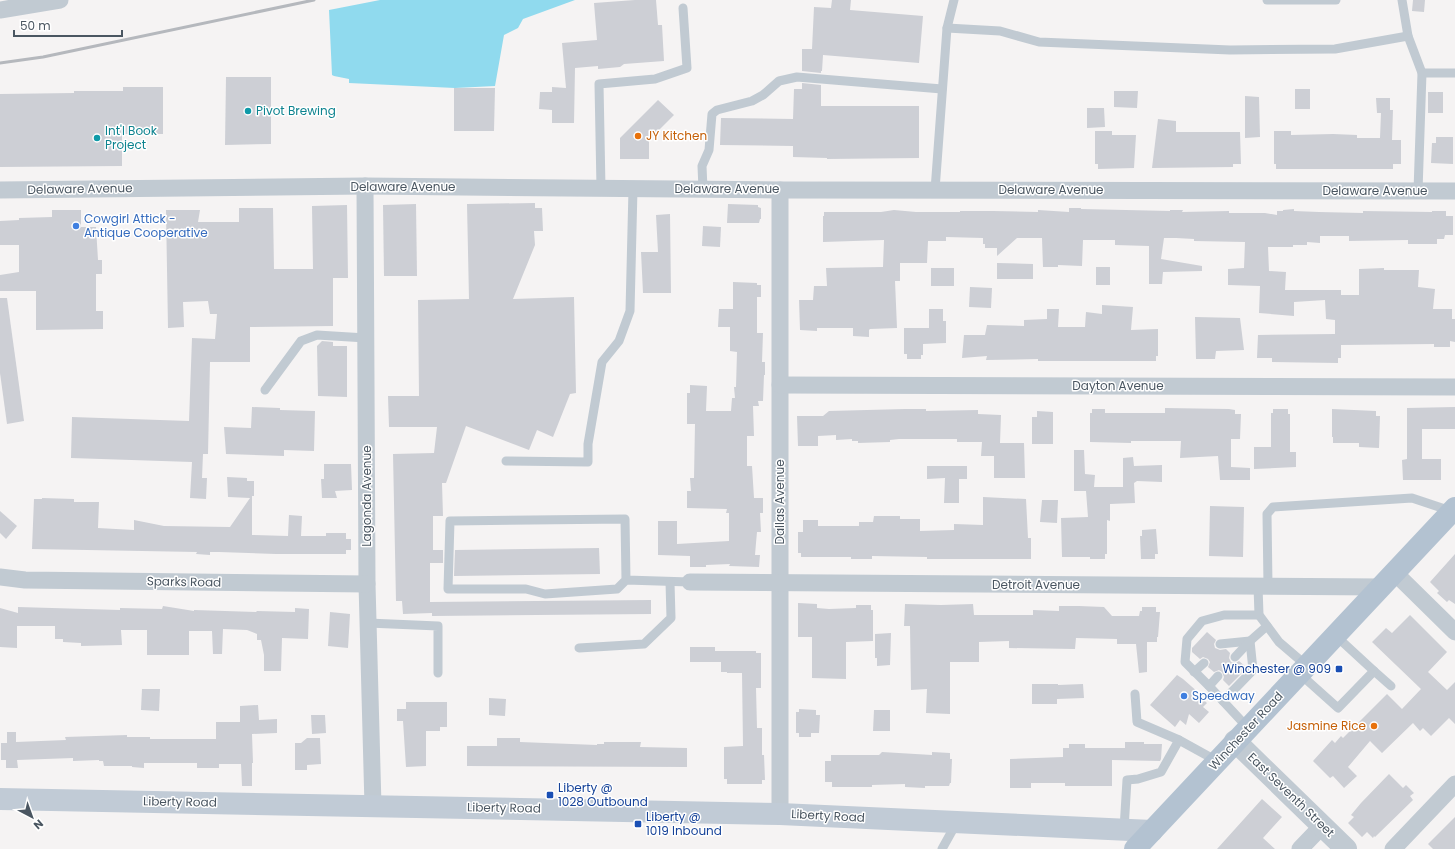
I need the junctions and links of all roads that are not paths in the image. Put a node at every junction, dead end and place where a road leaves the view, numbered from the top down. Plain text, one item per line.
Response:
1 (60, 0) edge
2 (954, 0) edge
3 (1267, 0) edge
4 (1336, 0) edge
5 (1402, 0) edge
6 (683, 8) dead end
7 (0, 10) edge
8 (948, 28) junction
9 (1408, 36) junction
10 (1422, 73) junction
11 (1455, 73) edge
12 (942, 89) junction
13 (365, 186) junction
14 (601, 188) junction
15 (633, 189) junction
16 (703, 189) junction
17 (0, 190) edge
18 (780, 190) junction
19 (935, 190) junction
20 (1418, 190) junction
21 (1455, 191) edge
22 (366, 338) junction
23 (780, 385) junction
24 (1455, 387) edge
25 (265, 390) dead end
26 (506, 461) dead end
27 (1454, 510) edge
28 (0, 578) edge
29 (626, 580) junction
30 (1388, 580) junction
31 (670, 582) junction
32 (690, 582) joint
33 (780, 583) junction
34 (367, 584) junction
35 (1263, 586) junction
36 (1259, 615) junction
37 (368, 623) junction
38 (1267, 626) junction
39 (1455, 632) edge
40 (1336, 636) junction
41 (1250, 641) junction
42 (1220, 644) dead end
43 (579, 648) dead end
44 (1235, 657) dead end
45 (1204, 663) dead end
46 (1303, 670) junction
47 (1374, 670) junction
48 (1194, 672) junction
49 (438, 673) dead end
50 (1218, 676) dead end
51 (1209, 686) junction
52 (1391, 686) dead end
53 (1135, 694) dead end
54 (1223, 701) junction
55 (1242, 735) junction
56 (1179, 740) junction
57 (1217, 761) junction
58 (1455, 784) edge
59 (0, 799) edge
60 (373, 806) junction
61 (780, 814) junction
62 (957, 822) junction
63 (1322, 825) junction
64 (1124, 829) junction
65 (1152, 831) junction
66 (942, 849) edge
67 (1135, 849) edge
68 (1300, 849) edge
69 (1346, 849) edge
70 (1393, 849) edge

1 - 7 street
2 - 8 lane
3 - 4 lane
5 - 9 lane
6 - 14 lane
8 - 9 lane
8 - 12 lane
9 - 10 lane
10 - 11 lane
10 - 20 lane
12 - 16 lane
12 - 19 lane
13 - 14 street, Delaware Avenue
13 - 17 street, Delaware Avenue
13 - 22 street, Lagonda Avenue
14 - 15 street, Delaware Avenue
15 - 16 street, Delaware Avenue
15 - 26 lane
16 - 18 street, Delaware Avenue
18 - 19 street, Delaware Avenue
18 - 23 street, Dallas Avenue
19 - 20 street, Delaware Avenue
20 - 21 street, Delaware Avenue
22 - 25 lane
22 - 34 street, Lagonda Avenue
23 - 24 street, Dayton Avenue
23 - 33 street, Dallas Avenue
27 - 30 main road, Winchester Road
27 - 35 lane
28 - 34 street, Sparks Road
29 - 29 lane
29 - 31 lane
30 - 35 street, Detroit Avenue
30 - 39 street
30 - 40 main road, Winchester Road
31 - 32 lane
31 - 43 lane
32 - 33 street, Detroit Avenue
33 - 35 street, Detroit Avenue
33 - 61 street, Dallas Avenue
34 - 37 street, Lagonda Avenue
35 - 36 lane
36 - 38 lane
36 - 48 lane
37 - 49 lane
37 - 60 street, Lagonda Avenue
38 - 41 lane
38 - 46 lane
40 - 46 main road, Winchester Road
40 - 47 lane
41 - 42 lane
41 - 44 lane
41 - 54 lane
45 - 48 lane
46 - 47 lane
46 - 55 main road, Winchester Road
47 - 52 lane
48 - 51 lane
50 - 51 lane
51 - 54 lane
53 - 56 lane
54 - 55 lane
55 - 57 main road, Winchester Road
55 - 63 street, East Seventh Street
56 - 57 lane
56 - 64 lane
57 - 65 main road, Winchester Road
58 - 70 street
59 - 60 main road, Liberty Road
60 - 61 main road, Liberty Road
61 - 62 main road, Liberty Road
62 - 64 main road, Liberty Road
62 - 66 lane
63 - 68 street
63 - 69 street, East Seventh Street
64 - 65 main road, Liberty Road
65 - 67 main road, Winchester Road

